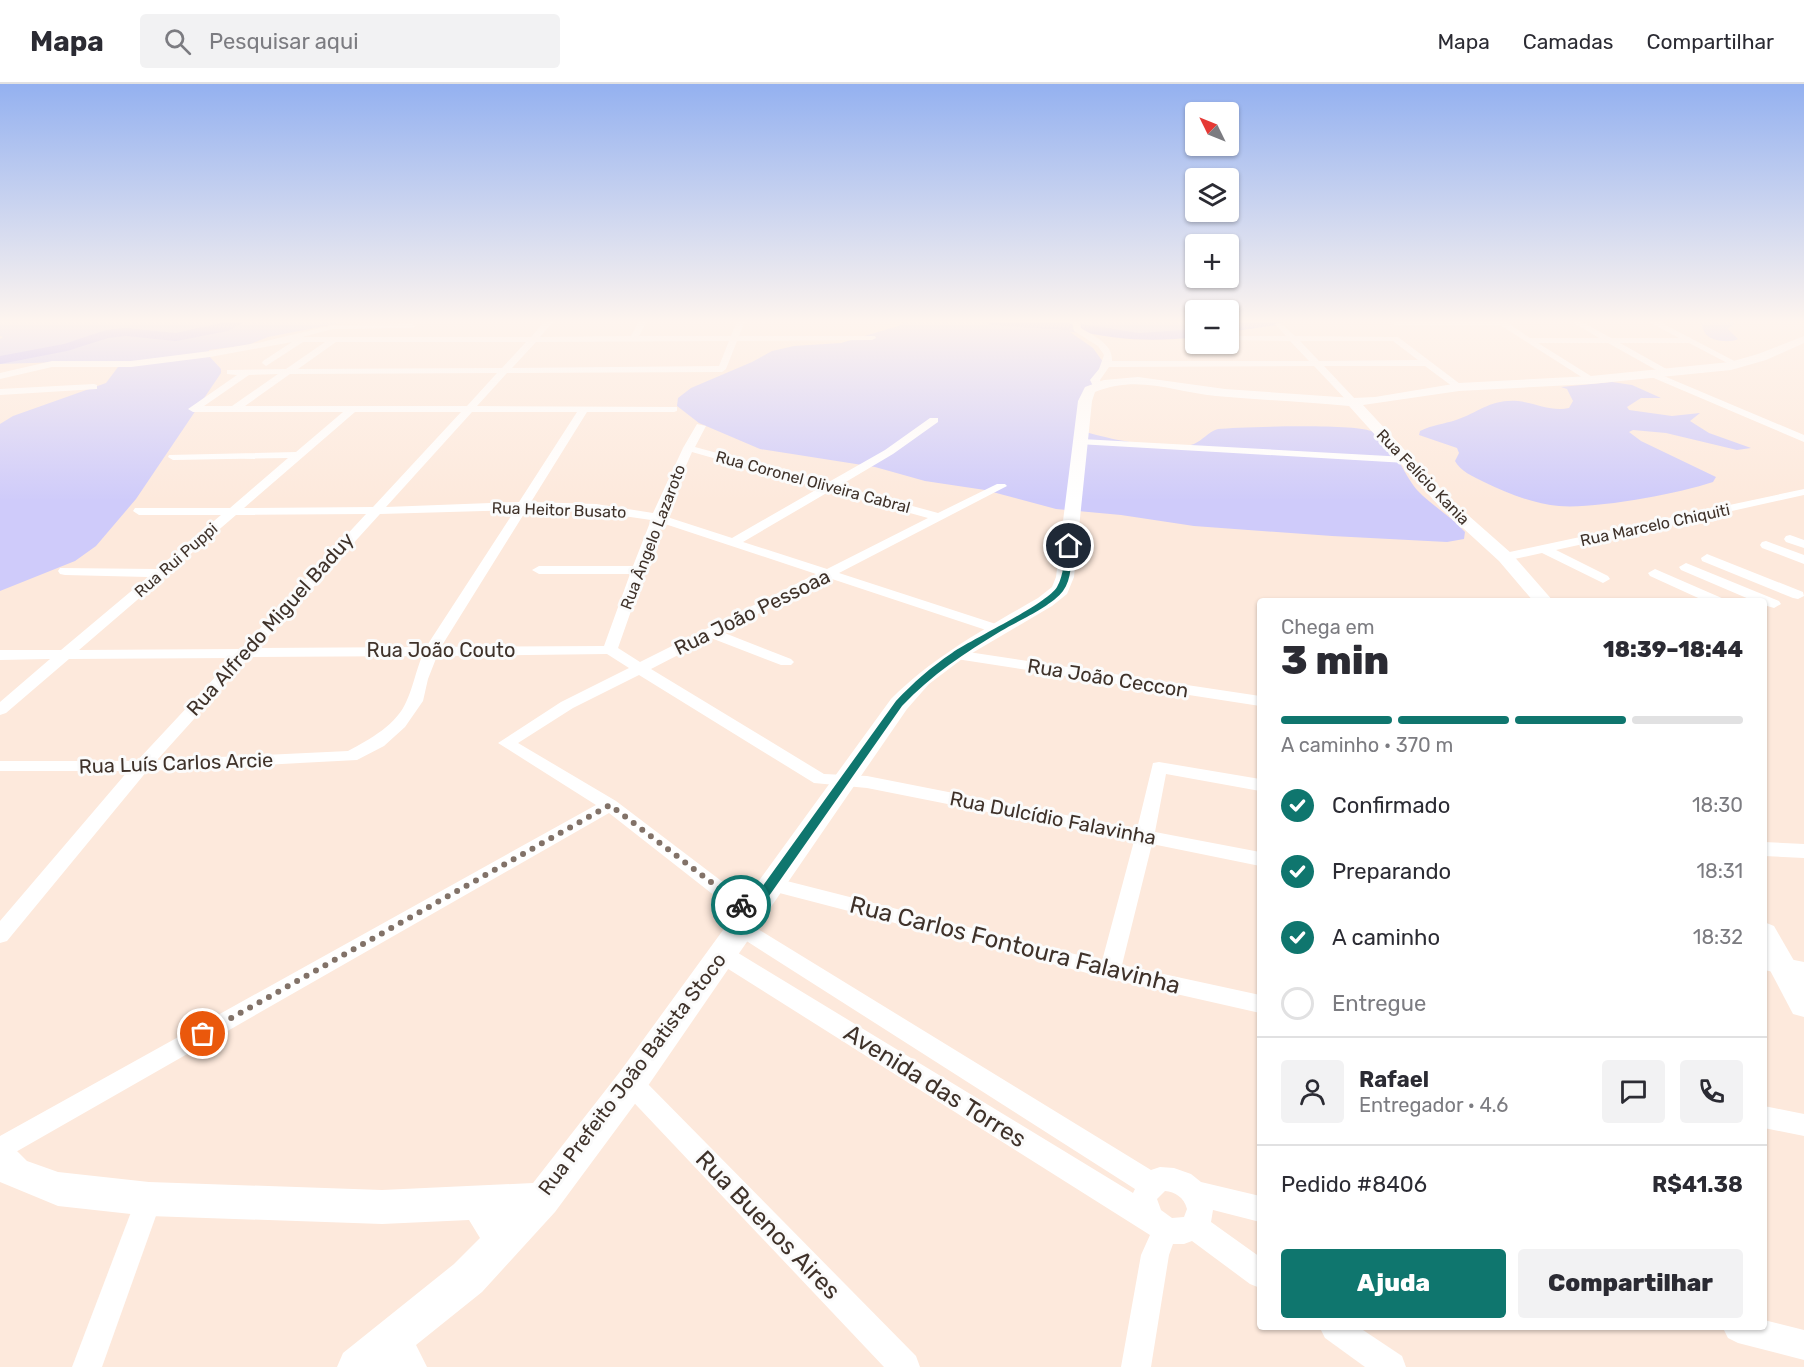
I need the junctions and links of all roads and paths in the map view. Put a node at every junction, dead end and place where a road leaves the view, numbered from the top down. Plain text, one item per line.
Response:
1 (231, 381) edge
2 (274, 381) edge
3 (495, 381) edge
4 (1098, 381) edge
5 (1100, 381) edge
6 (1333, 381) edge
7 (1452, 381) edge
8 (1575, 381) edge
9 (1668, 381) edge
10 (94, 387) dead end
11 (1460, 387) junction
12 (0, 392) edge
13 (1353, 402) junction
14 (471, 409) junction
15 (585, 409) junction
16 (674, 409) dead end
17 (233, 410) junction
18 (351, 410) junction
19 (934, 420) dead end
20 (700, 426) dead end
21 (1804, 439) edge
22 (1082, 442) junction
23 (688, 448) junction
24 (297, 455) junction
25 (173, 457) dead end
26 (1406, 460) junction
27 (827, 486) junction
28 (1001, 486) dead end
29 (1804, 492) edge
30 (523, 507) junction
31 (139, 511) dead end
32 (232, 511) junction
33 (375, 511) junction
34 (938, 517) junction
35 (658, 518) junction
36 (1790, 539) dead end
37 (732, 543) junction
38 (1804, 544) edge
39 (1766, 545) dead end
40 (1545, 549) junction
41 (1505, 557) junction
42 (1707, 558) dead end
43 (1804, 560) edge
44 (1686, 567) dead end
45 (538, 570) dead end
46 (640, 570) junction
47 (65, 571) dead end
48 (162, 573) junction
49 (1654, 573) dead end
50 (828, 574) junction
51 (1603, 579) dead end
52 (1801, 594) edge
53 (1541, 598) edge
54 (1710, 598) edge
55 (1752, 598) edge
56 (1769, 606) edge
57 (997, 629) junction
58 (710, 633) junction
59 (432, 650) junction
60 (610, 650) junction
61 (243, 652) junction
62 (0, 655) edge
63 (63, 655) junction
64 (955, 655) junction
65 (786, 663) dead end
66 (640, 668) junction
67 (1257, 701) edge
68 (0, 710) edge
69 (0, 766) edge
70 (142, 766) junction
71 (844, 781) junction
72 (1257, 784) edge
73 (610, 805) junction
74 (1145, 835) junction
75 (1767, 849) edge
76 (1804, 851) edge
77 (1257, 858) edge
78 (771, 884) junction
79 (746, 920) junction
80 (0, 935) edge
81 (1767, 938) edge
82 (722, 954) junction
83 (1783, 965) edge
84 (1110, 971) junction
85 (1257, 1003) edge
86 (1804, 1005) edge
87 (631, 1083) junction
88 (1767, 1118) edge
89 (1804, 1125) edge
90 (0, 1149) edge
91 (0, 1157) edge
92 (1150, 1184) junction
93 (1194, 1193) junction
94 (149, 1199) junction
95 (542, 1200) junction
96 (478, 1203) junction
97 (1257, 1208) edge
98 (1157, 1223) junction
99 (1194, 1226) junction
100 (501, 1243) junction
101 (1257, 1272) edge
102 (1338, 1330) edge
103 (1746, 1330) edge
104 (1804, 1345) edge
105 (398, 1354) edge
106 (87, 1367) edge
107 (357, 1367) edge
108 (905, 1367) edge
109 (1136, 1367) edge
110 (1391, 1367) edge

1 - 17 street
2 - 17 street
3 - 14 street, Rua Alfredo Miguel Baduy
4 - 22 main road, Rua Prefeito João Batista Stoco
5 - 13 main road
6 - 13 street, Rua Felício Kania
7 - 11 street
8 - 11 main road
9 - 21 street
10 - 12 street
11 - 13 main road
13 - 26 main road, Rua Felício Kania
14 - 15 street
14 - 18 street
14 - 33 street, Rua Alfredo Miguel Baduy
15 - 16 street
15 - 30 street
17 - 18 street
18 - 24 street, Rua Rui Puppi
19 - 27 street
20 - 23 street, Rua Ângelo Lazaroto
22 - 26 street
22 - 57 main road, Rua Prefeito João Batista Stoco
23 - 27 street, Rua Coronel Oliveira Cabral
23 - 35 street, Rua Ângelo Lazaroto
24 - 25 street
24 - 32 street, Rua Rui Puppi
26 - 41 main road, Rua Felício Kania
27 - 34 street, Rua Coronel Oliveira Cabral
27 - 37 street
28 - 34 street, Rua João Pessoaa
29 - 40 street, Rua Marcelo Chiquiti
30 - 33 street, Rua Heitor Busato
30 - 35 street, Rua Heitor Busato
30 - 59 street
31 - 32 street, Rua Heitor Busato
32 - 33 street, Rua Heitor Busato
32 - 48 street, Rua Rui Puppi
33 - 61 street, Rua Alfredo Miguel Baduy
34 - 50 street, Rua João Pessoaa
35 - 37 street, Rua Heitor Busato
35 - 46 street, Rua Ângelo Lazaroto
36 - 38 street
37 - 50 street, Rua Heitor Busato
39 - 43 street
40 - 41 street, Rua Marcelo Chiquiti
40 - 51 street
41 - 53 main road, Rua Felício Kania
42 - 52 street
44 - 55 street
45 - 46 street
46 - 60 street, Rua Ângelo Lazaroto
47 - 48 street
48 - 63 street, Rua Rui Puppi
49 - 54 street
50 - 57 street, Rua Heitor Busato
50 - 58 street, Rua João Pessoaa
52 - 56 street
57 - 64 main road, Rua Prefeito João Batista Stoco
58 - 65 street
58 - 66 street, Rua João Pessoaa
59 - 60 street, Rua João Couto
59 - 61 street, Rua João Couto
59 - 70 street, Rua Luís Carlos Arcie
60 - 66 street
61 - 63 street, Rua João Couto
61 - 70 street, Rua Alfredo Miguel Baduy
62 - 63 street, Rua João Couto
63 - 68 street, Rua Rui Puppi
64 - 67 street, Rua João Ceccon
64 - 71 main road, Rua Prefeito João Batista Stoco
66 - 71 street
66 - 73 street, Rua João Pessoaa
69 - 70 street, Rua Luís Carlos Arcie
70 - 80 street, Rua Alfredo Miguel Baduy
71 - 74 street, Rua Dulcídio Falavinha
71 - 78 main road, Rua Prefeito João Batista Stoco
72 - 74 street
73 - 79 street
73 - 90 street
74 - 77 street, Rua Dulcídio Falavinha
74 - 84 street
75 - 76 street
78 - 79 main road, Rua Prefeito João Batista Stoco
78 - 84 street, Rua Carlos Fontoura Falavinha
79 - 82 main road, Rua Prefeito João Batista Stoco
79 - 92 street, Avenida das Torres
81 - 83 main road
82 - 87 main road, Rua Prefeito João Batista Stoco
82 - 98 street, Avenida das Torres
83 - 86 main road
84 - 85 street, Rua Carlos Fontoura Falavinha
87 - 95 main road, Rua Prefeito João Batista Stoco
87 - 108 street, Rua Buenos Aires
88 - 89 street
91 - 94 main road, Rua Prefeito João Batista Stoco
92 - 93 street
92 - 98 street
93 - 97 street
93 - 99 street
94 - 96 main road, Rua Prefeito João Batista Stoco
94 - 106 street
95 - 96 main road, Rua Prefeito João Batista Stoco
95 - 100 main road
96 - 100 main road
98 - 99 street
98 - 109 street
99 - 101 street
100 - 105 main road
102 - 110 street
103 - 104 street
105 - 107 main road

